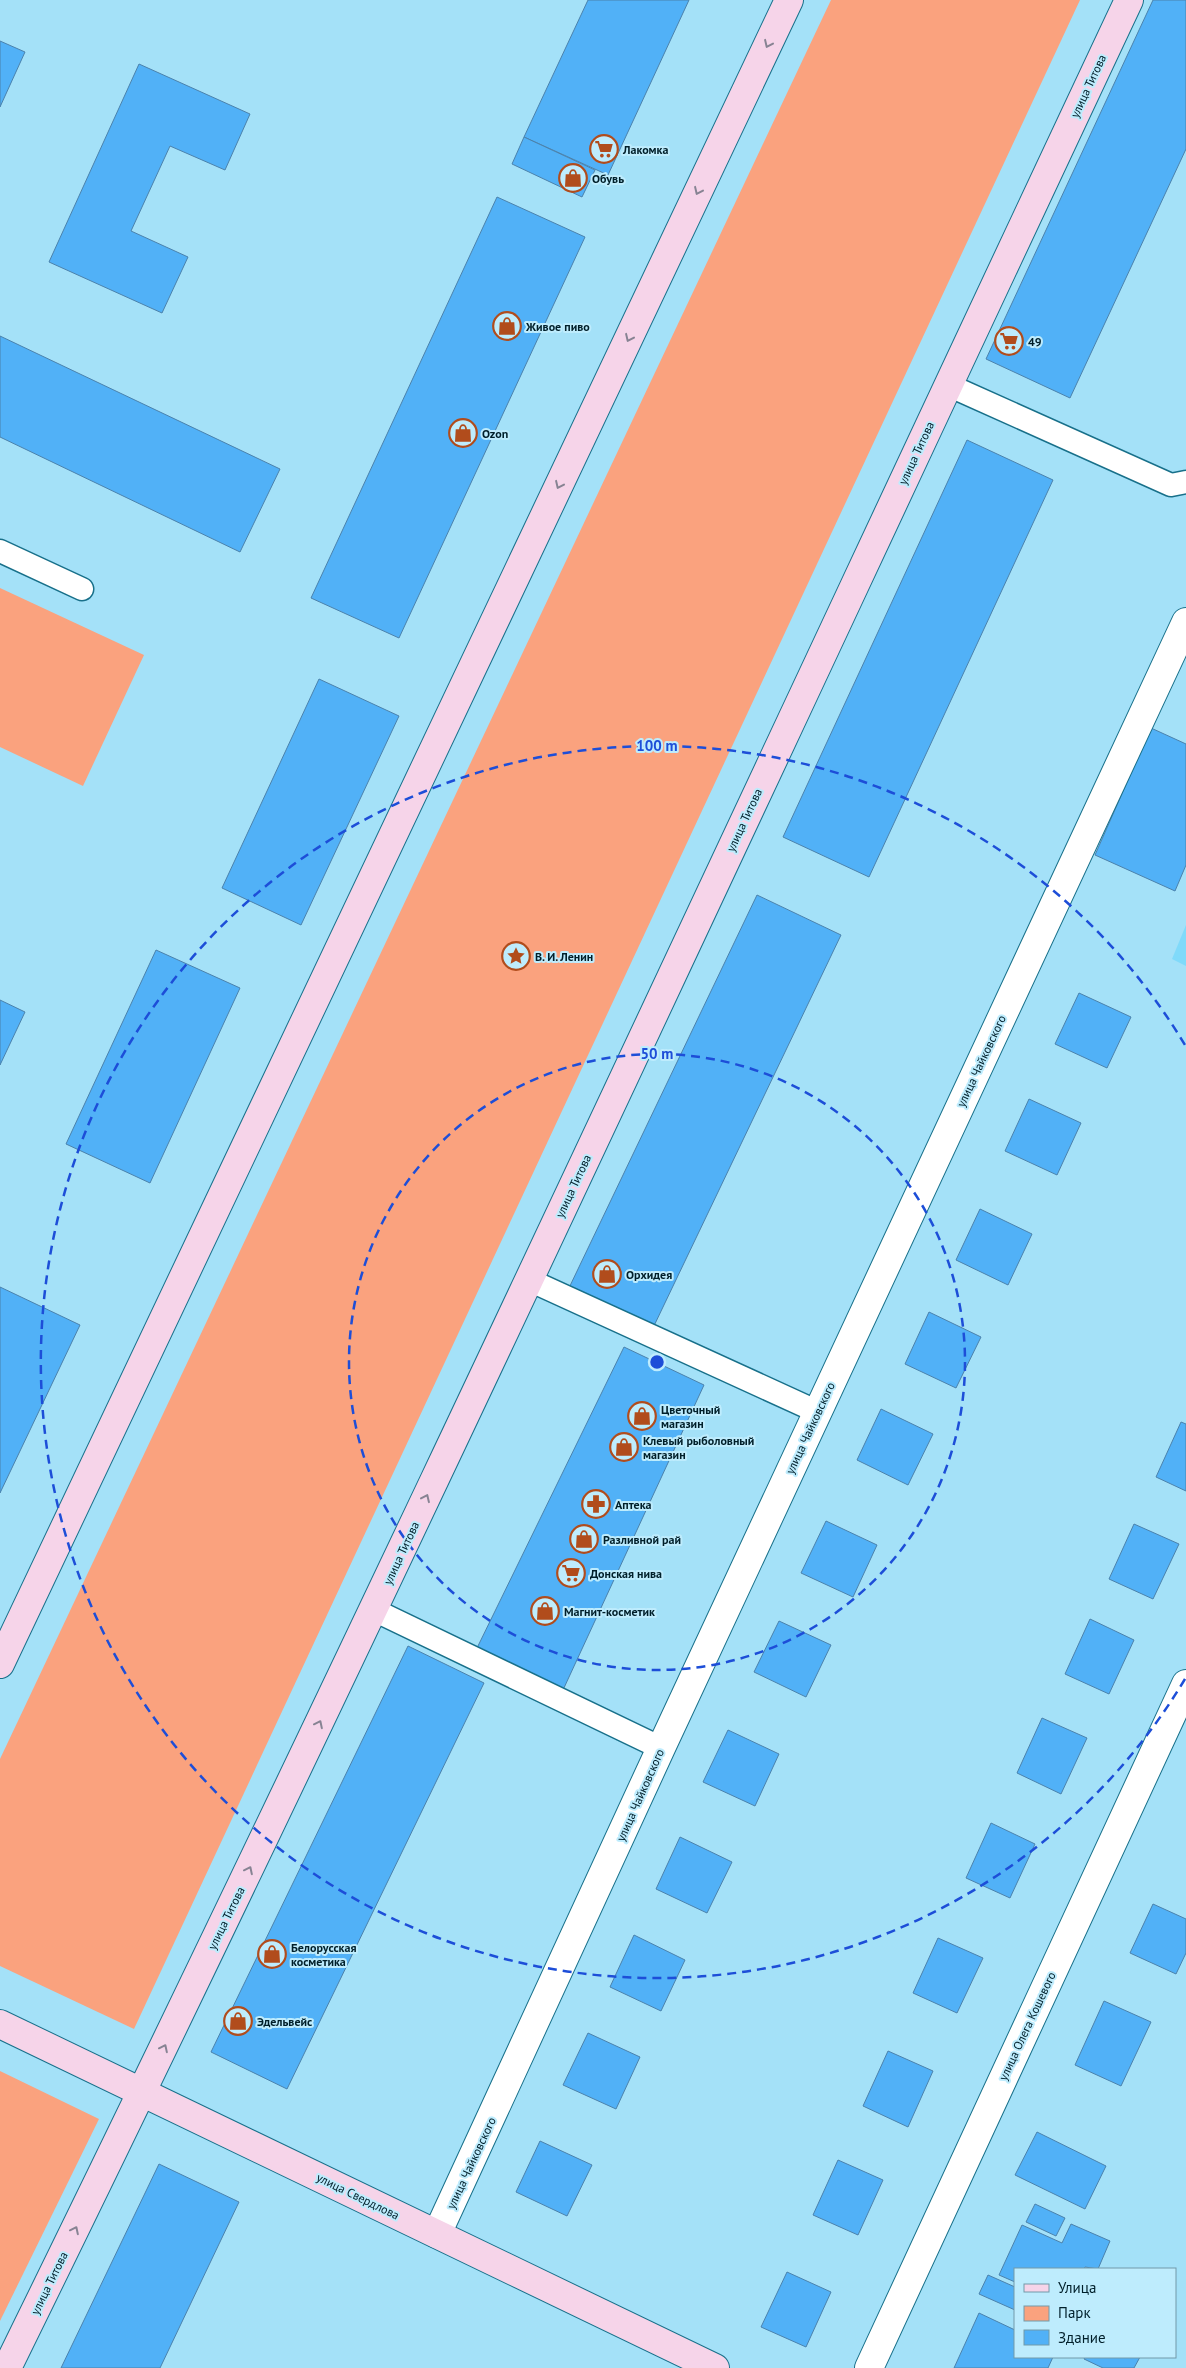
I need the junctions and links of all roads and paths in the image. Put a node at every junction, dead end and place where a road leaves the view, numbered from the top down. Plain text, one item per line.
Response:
1 (789, 0) edge
2 (1128, 0) edge
3 (948, 385) junction
4 (1186, 482) edge
5 (0, 551) edge
6 (82, 589) dead end
7 (1186, 622) edge
8 (529, 1280) junction
9 (818, 1412) junction
10 (374, 1610) junction
11 (0, 1664) edge
12 (1186, 1684) edge
13 (661, 1748) junction
14 (0, 2024) edge
15 (142, 2092) junction
16 (437, 2234) junction
17 (7, 2368) edge
18 (715, 2368) edge
19 (869, 2368) edge

1 -> 11 street
2 - 3 street, улица Титова
3 - 4 lane
3 - 8 street, улица Титова
5 - 6 lane
7 - 9 street, улица Чайковского
8 - 9 lane
10 -> 8 street, улица Титова
9 - 13 street, улица Чайковского
10 - 13 lane
15 -> 10 street, улица Титова
12 - 19 street, улица Олега Кошевого
13 - 16 street, улица Чайковского
14 - 15 street, улица Свердлова
15 - 16 street, улица Свердлова
17 -> 15 street, улица Титова
16 - 18 street, улица Свердлова

